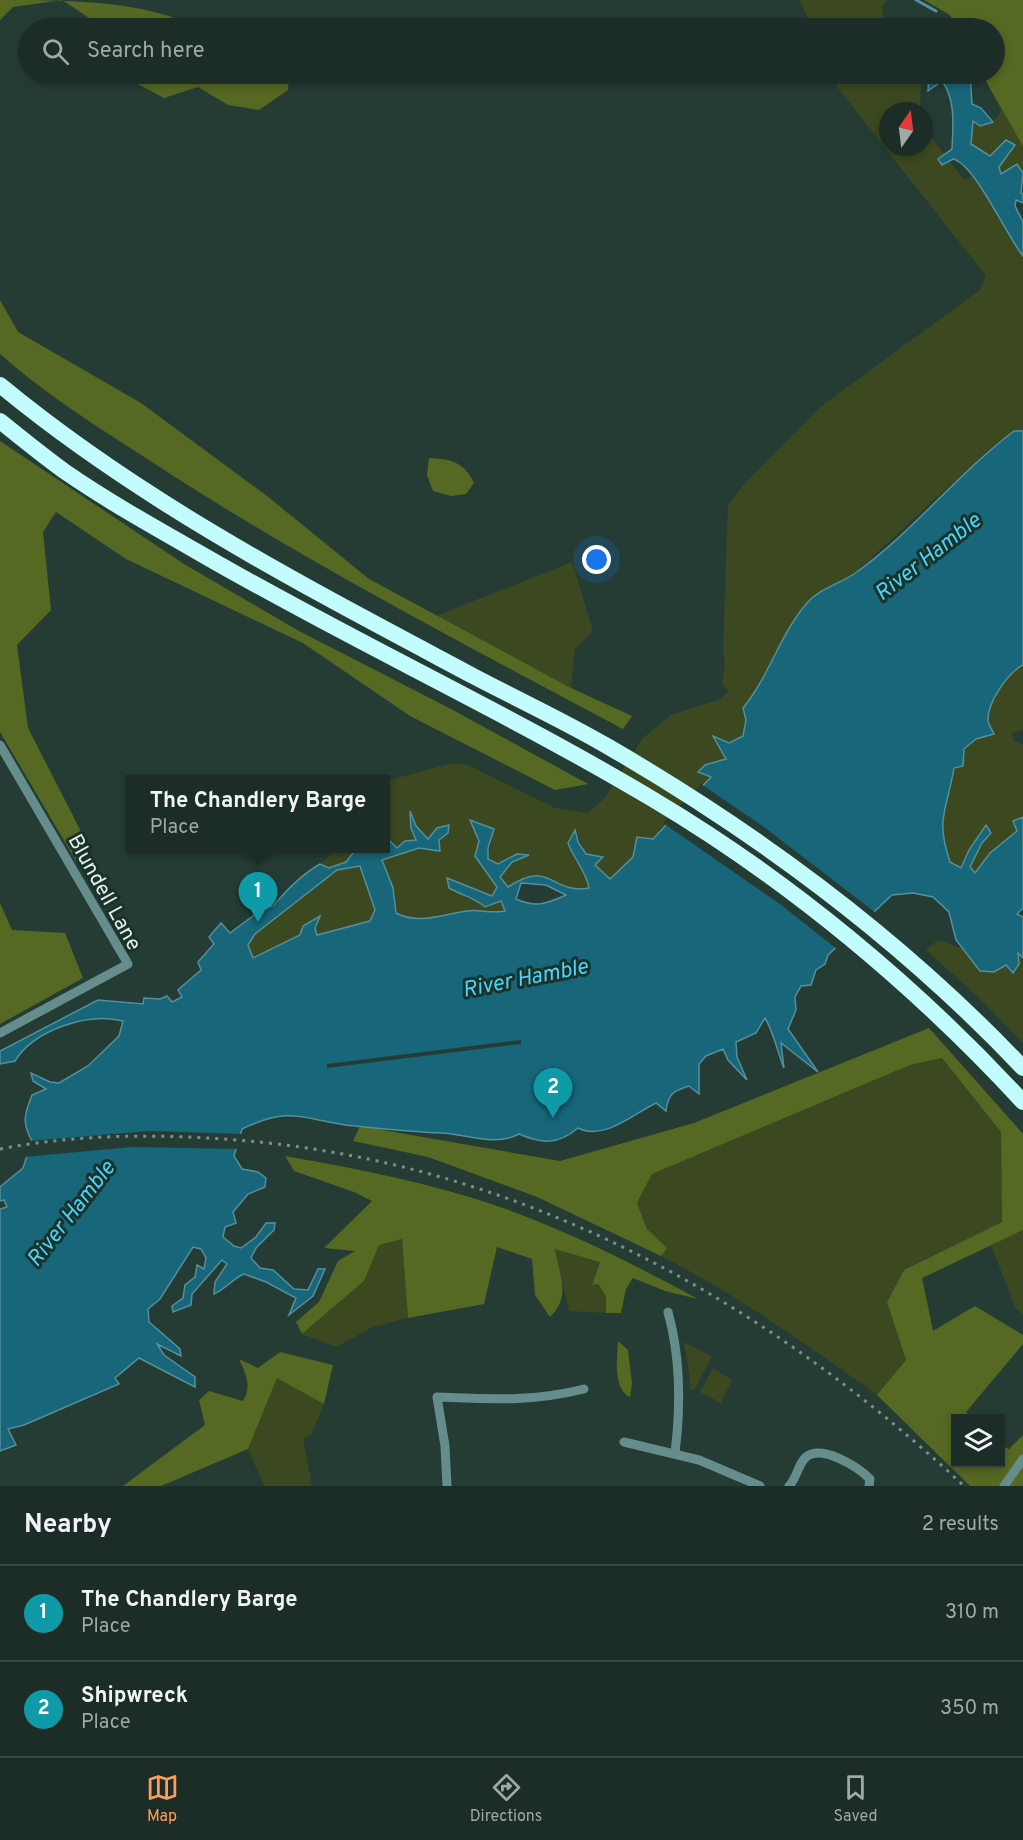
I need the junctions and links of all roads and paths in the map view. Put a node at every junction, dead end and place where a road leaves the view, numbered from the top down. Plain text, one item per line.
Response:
1 (0, 385) edge
2 (0, 421) edge
3 (0, 745) edge
4 (0, 1033) edge
5 (1023, 1068) edge
6 (1023, 1102) edge
7 (669, 1312) dead end
8 (584, 1389) dead end
9 (624, 1442) dead end
10 (675, 1453) junction
11 (1023, 1460) edge
12 (447, 1486) edge
13 (760, 1486) edge
14 (789, 1486) edge
15 (869, 1486) edge
16 (1004, 1486) edge

1 - 5 highway
2 - 6 highway
3 - 4 street, Blundell Lane
7 - 10 street
8 - 12 street
9 - 10 street
10 - 13 street
11 - 16 street
14 - 15 street

